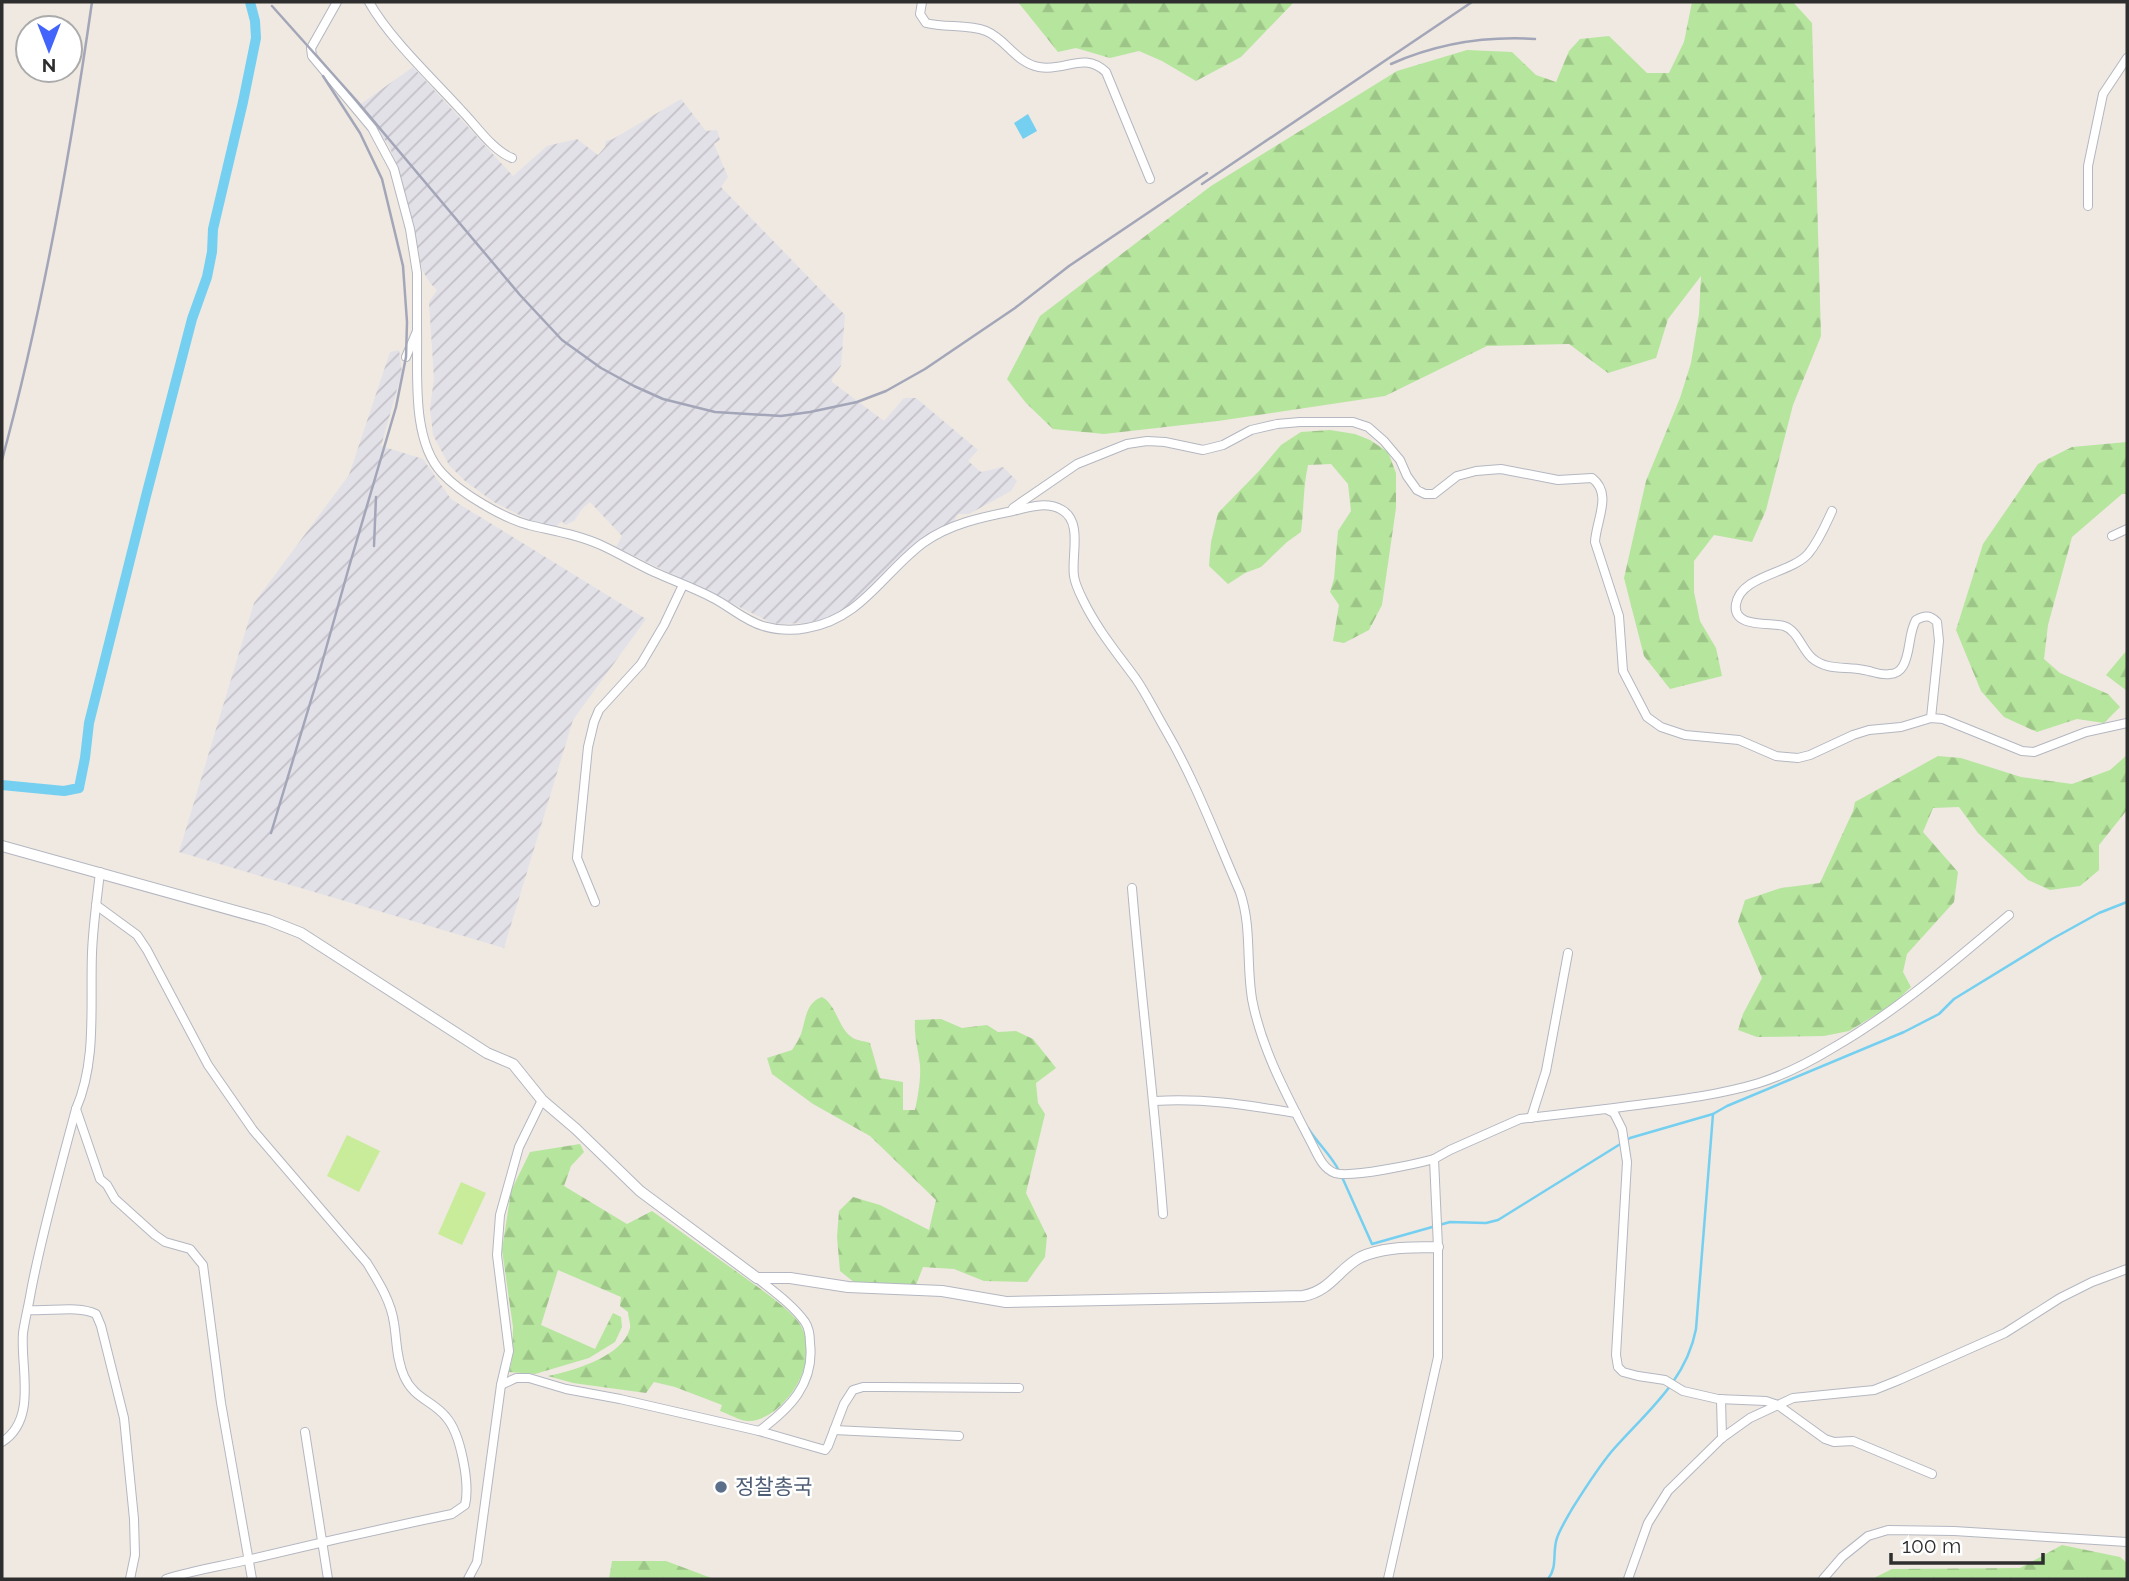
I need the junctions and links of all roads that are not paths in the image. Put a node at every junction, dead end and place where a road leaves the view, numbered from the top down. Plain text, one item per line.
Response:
1 (337, 2) edge
2 (369, 2) edge
3 (922, 2) edge
4 (2127, 58) edge
5 (512, 158) dead end
6 (1150, 179) dead end
7 (2088, 206) dead end
8 (417, 331) junction
9 (405, 357) dead end
10 (1832, 511) dead end
11 (1007, 512) junction
12 (2127, 529) edge
13 (2112, 536) dead end
14 (684, 585) junction
15 (1931, 718) junction
16 (2127, 723) edge
17 (2, 846) edge
18 (100, 872) junction
19 (1132, 888) dead end
20 (595, 902) dead end
21 (96, 905) junction
22 (2010, 915) dead end
23 (1568, 953) dead end
24 (542, 1100) junction
25 (1155, 1101) junction
26 (76, 1109) junction
27 (1606, 1109) junction
28 (1296, 1113) junction
29 (1531, 1118) junction
30 (1434, 1159) junction
31 (1163, 1214) dead end
32 (1438, 1247) junction
33 (2127, 1269) edge
34 (757, 1278) junction
35 (28, 1310) junction
36 (501, 1385) junction
37 (1019, 1388) dead end
38 (1721, 1399) junction
39 (1778, 1405) junction
40 (834, 1430) junction
41 (306, 1432) dead end
42 (759, 1432) junction
43 (959, 1436) dead end
44 (1722, 1438) junction
45 (2, 1442) edge
46 (1932, 1474) dead end
47 (321, 1541) junction
48 (2127, 1542) edge
49 (248, 1560) junction
50 (130, 1579) edge
51 (166, 1579) edge
52 (252, 1579) edge
53 (328, 1579) edge
54 (468, 1579) edge
55 (1388, 1579) edge
56 (1628, 1579) edge
57 (1823, 1579) edge

1 - 8 street
2 - 5 street
3 - 6 street
4 - 7 street
8 - 9 street
8 - 14 street
10 - 15 street
11 - 14 street
11 - 15 street
11 - 28 street
12 - 13 street
14 - 20 street
15 - 16 street
17 - 18 street
18 - 21 street
18 - 24 street
19 - 25 street
21 - 26 street
21 - 47 street
22 - 27 street
23 - 29 street
24 - 34 street
24 - 36 street
25 - 28 street
25 - 31 street
26 - 35 street
26 - 49 street
27 - 29 street
27 - 38 street
28 - 30 street
29 - 30 street
30 - 32 street
32 - 34 street
32 - 55 street
33 - 39 street
34 - 42 street
35 - 45 street
35 - 50 street
36 - 42 street
36 - 54 street
37 - 40 street
38 - 39 street
38 - 44 street
39 - 44 street
39 - 46 street
40 - 42 street
40 - 43 street
41 - 47 street
44 - 56 street
47 - 49 street
47 - 53 street
48 - 57 street
49 - 51 street
49 - 52 street

